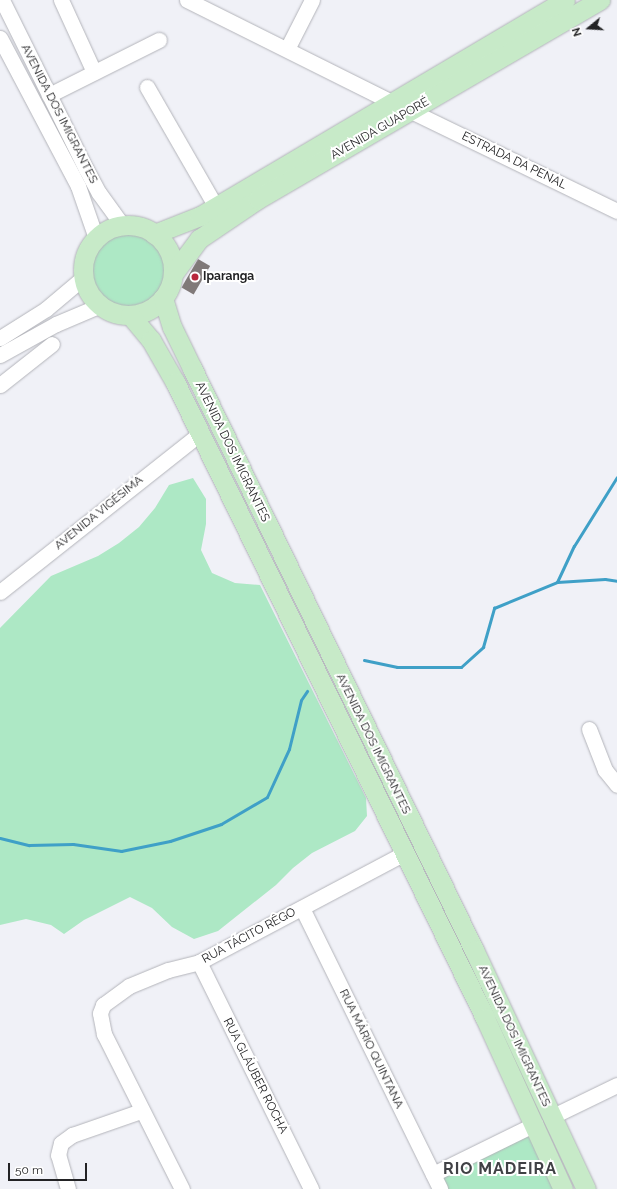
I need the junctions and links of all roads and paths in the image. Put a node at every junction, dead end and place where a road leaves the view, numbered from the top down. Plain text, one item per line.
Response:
1 (2, 0) edge
2 (61, 0) edge
3 (187, 0) edge
4 (312, 0) edge
5 (565, 0) edge
6 (600, 0) edge
7 (15, 26) junction
8 (0, 34) edge
9 (0, 38) edge
10 (160, 40) dead end
11 (287, 49) junction
12 (94, 72) junction
13 (148, 87) dead end
14 (50, 94) junction
15 (392, 102) junction
16 (411, 111) junction
17 (216, 207) junction
18 (617, 211) edge
19 (122, 225) junction
20 (154, 234) junction
21 (96, 238) junction
22 (172, 274) junction
23 (84, 277) junction
24 (162, 298) junction
25 (101, 305) junction
26 (130, 315) junction
27 (0, 338) edge
28 (52, 344) dead end
29 (0, 355) edge
30 (2, 380) edge
31 (199, 434) junction
32 (0, 592) edge
33 (589, 729) dead end
34 (617, 786) edge
35 (405, 853) junction
36 (302, 908) junction
37 (199, 962) junction
38 (617, 1085) edge
39 (142, 1111) junction
40 (553, 1116) junction
41 (535, 1124) junction
42 (433, 1174) junction
43 (68, 1189) edge
44 (182, 1189) edge
45 (312, 1189) edge
46 (440, 1189) edge
47 (564, 1189) edge
48 (586, 1189) edge

1 - 7 street, AVENIDA DOS IMIGRANTES
2 - 12 street
3 - 11 street
4 - 11 street
5 - 15 main road, AVENIDA GUAPORÉ
6 - 16 main road, AVENIDA GUAPORÉ
7 - 8 street
7 - 14 street, AVENIDA DOS IMIGRANTES
9 - 21 street, AVENIDA DOS IMIGRANTES
10 - 12 street
11 - 15 street
12 - 14 street
13 - 17 street
14 - 19 street, AVENIDA DOS IMIGRANTES
15 - 17 main road, AVENIDA GUAPORÉ
16 - 18 street, ESTRADA DA PENAL
16 - 22 main road, AVENIDA GUAPORÉ
17 - 20 main road, AVENIDA GUAPORÉ
19 - 20 main road
19 - 21 main road
20 - 22 main road
21 - 23 main road
22 - 24 main road
23 - 25 main road
23 - 27 street
24 - 26 main road
24 - 40 main road, AVENIDA DOS IMIGRANTES
25 - 26 main road
25 - 29 street
26 - 31 main road, AVENIDA DOS IMIGRANTES
28 - 30 street
31 - 32 street, AVENIDA VIGÉSIMA
31 - 35 main road, AVENIDA DOS IMIGRANTES
33 - 34 street
35 - 36 street, RUA TÁCITO RÊGO
35 - 41 main road, AVENIDA DOS IMIGRANTES
36 - 37 street, RUA TÁCITO RÊGO
36 - 42 street, RUA MÁRIO QUINTANA
37 - 39 street, RUA TÁCITO RÊGO
37 - 45 street, RUA GLÁUBER ROCHA
38 - 40 street
39 - 43 street
39 - 44 street, RUA TÁCITO RÊGO
40 - 48 main road, AVENIDA DOS IMIGRANTES
41 - 42 street
41 - 47 main road, AVENIDA DOS IMIGRANTES
42 - 46 street, RUA MÁRIO QUINTANA

